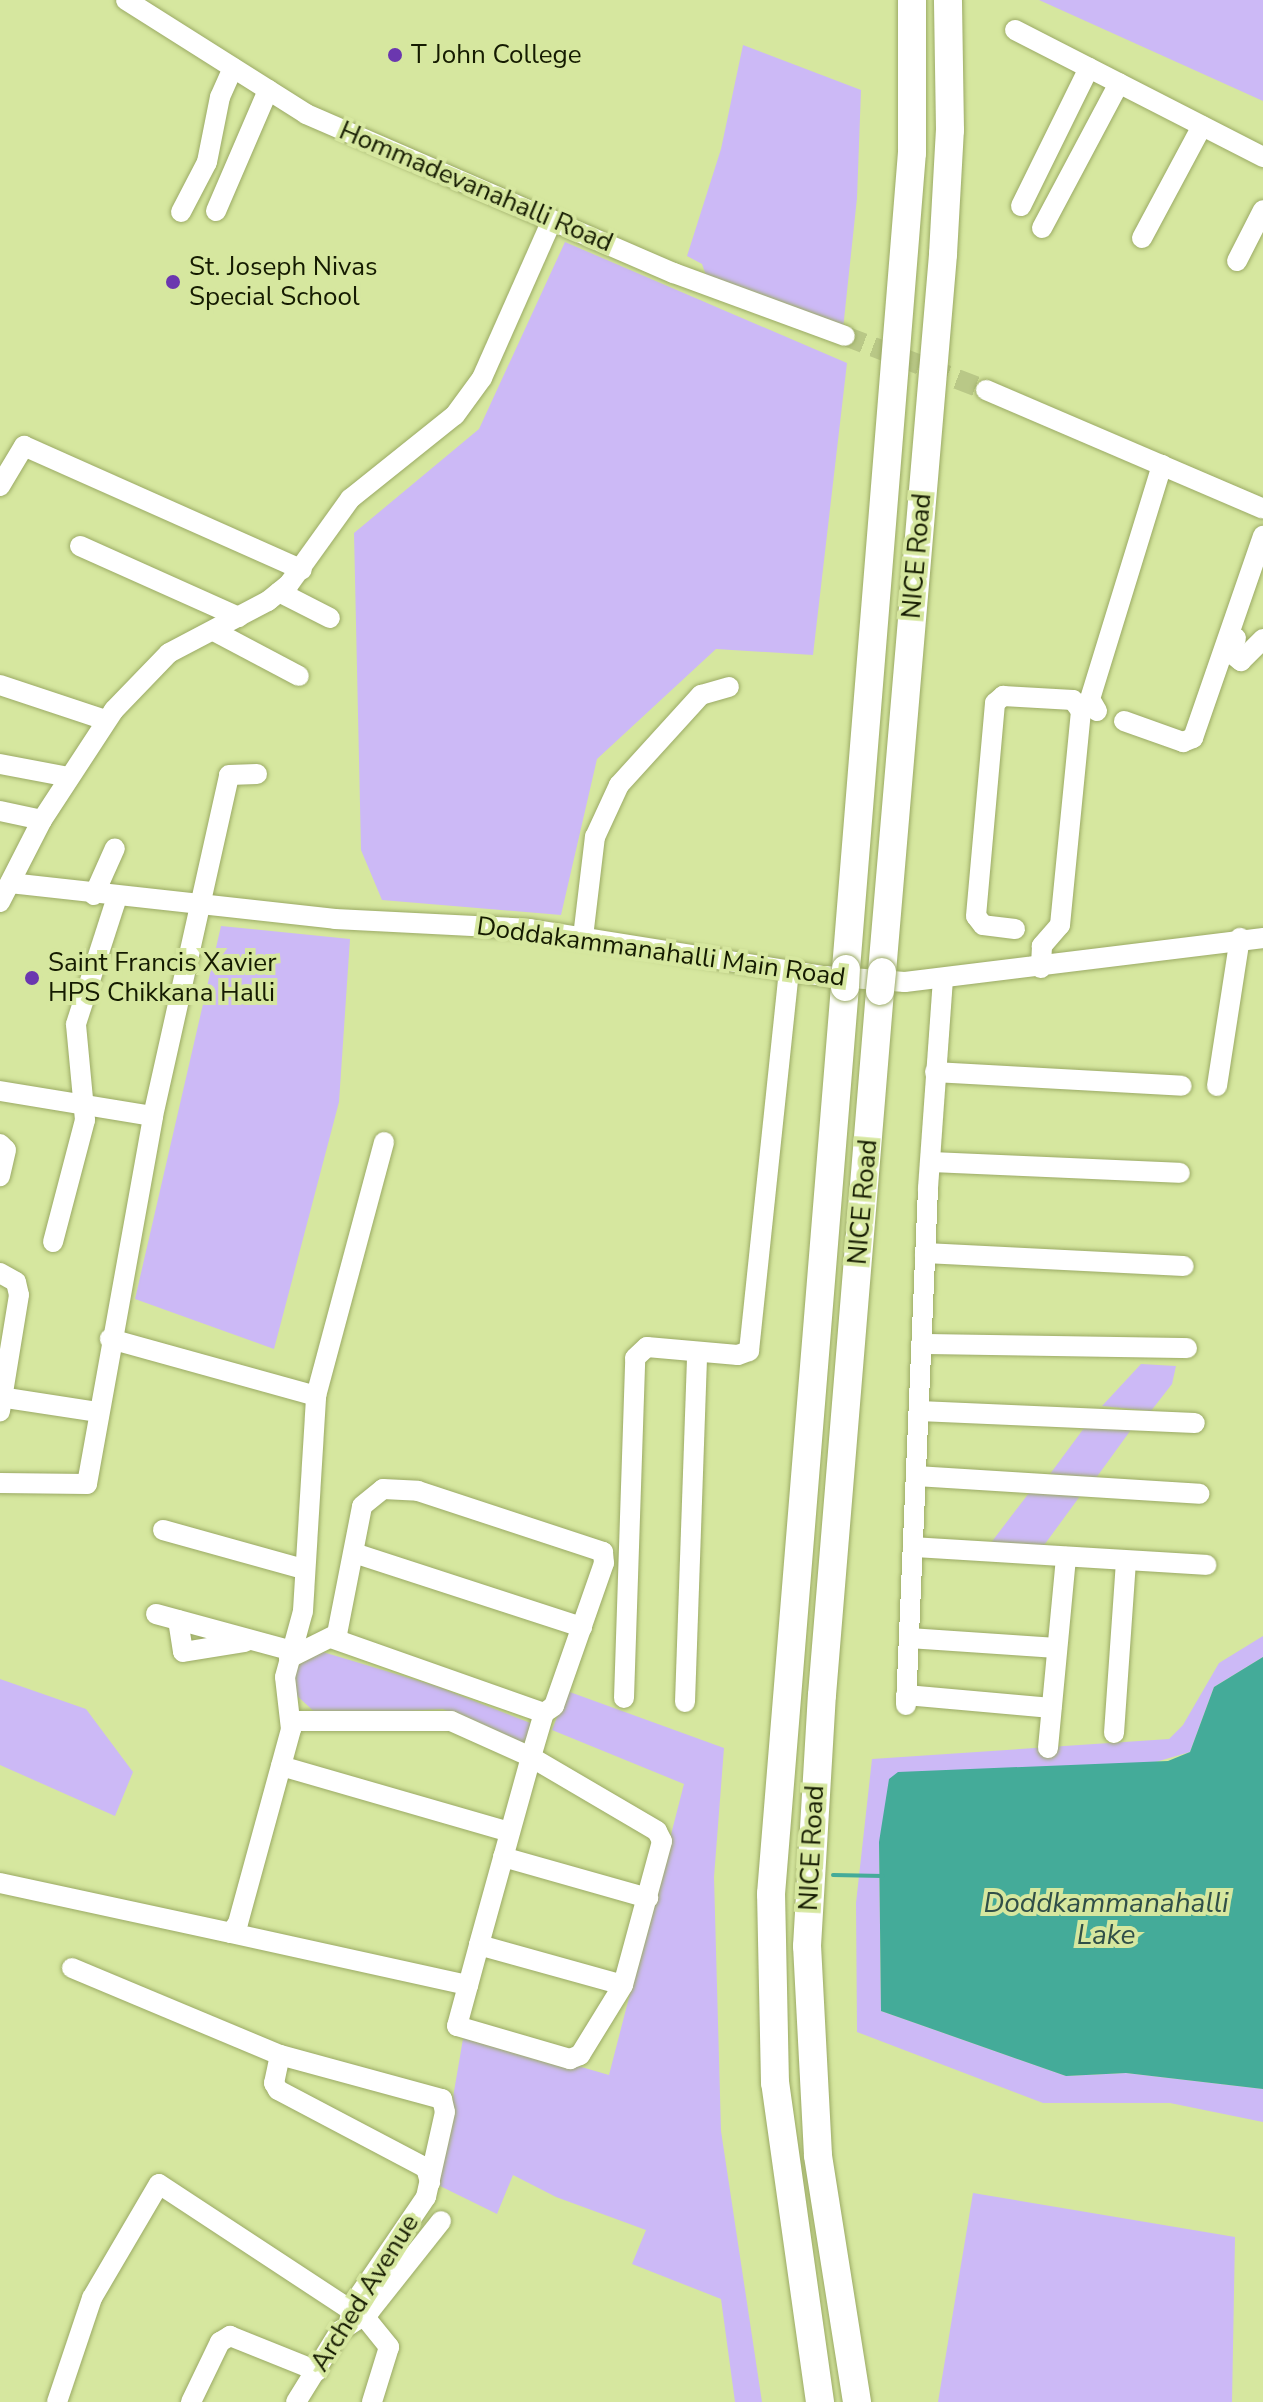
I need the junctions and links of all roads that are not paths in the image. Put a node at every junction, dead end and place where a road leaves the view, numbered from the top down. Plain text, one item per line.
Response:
1 (126, 0) edge
2 (912, 0) edge
3 (948, 0) edge
4 (1015, 30) dead end
5 (233, 68) junction
6 (1089, 68) junction
7 (1119, 83) junction
8 (268, 90) junction
9 (1202, 126) junction
10 (1263, 157) edge
11 (1021, 206) dead end
12 (1263, 210) edge
13 (216, 211) dead end
14 (181, 212) dead end
15 (552, 220) junction
16 (1042, 228) dead end
17 (1142, 238) dead end
18 (1237, 261) dead end
19 (845, 336) tunnel mouth
20 (986, 390) tunnel mouth
21 (1162, 465) junction
22 (0, 486) edge
23 (1263, 509) edge
24 (1263, 536) edge
25 (80, 546) dead end
26 (1263, 563) edge
27 (302, 570) junction
28 (279, 592) junction
29 (239, 617) junction
30 (330, 618) dead end
31 (214, 631) junction
32 (1263, 639) edge
33 (299, 676) dead end
34 (0, 685) edge
35 (729, 687) dead end
36 (1097, 711) dead end
37 (105, 720) junction
38 (1124, 721) dead end
39 (0, 764) edge
40 (257, 774) dead end
41 (69, 777) junction
42 (0, 811) edge
43 (42, 820) junction
44 (115, 848) dead end
45 (7, 878) edge
46 (94, 895) junction
47 (117, 897) junction
48 (200, 907) junction
49 (1015, 929) dead end
50 (583, 937) junction
51 (1240, 938) junction
52 (1263, 938) edge
53 (1041, 968) junction
54 (789, 970) junction
55 (943, 981) junction
56 (935, 1072) junction
57 (1182, 1086) dead end
58 (1217, 1086) dead end
59 (0, 1091) edge
60 (85, 1105) junction
61 (153, 1116) junction
62 (384, 1142) dead end
63 (0, 1144) edge
64 (930, 1162) junction
65 (1180, 1173) dead end
66 (0, 1176) edge
67 (53, 1242) dead end
68 (925, 1253) junction
69 (1184, 1266) dead end
70 (0, 1273) edge
71 (110, 1339) junction
72 (921, 1344) junction
73 (1187, 1348) dead end
74 (697, 1352) junction
75 (316, 1396) junction
76 (1, 1402) edge
77 (919, 1411) junction
78 (97, 1412) junction
79 (1195, 1423) dead end
80 (916, 1476) junction
81 (0, 1483) edge
82 (1199, 1494) dead end
83 (163, 1530) dead end
84 (913, 1547) junction
85 (354, 1553) junction
86 (1066, 1557) junction
87 (1126, 1561) junction
88 (1206, 1565) dead end
89 (304, 1569) junction
90 (156, 1614) dead end
91 (178, 1620) junction
92 (582, 1627) junction
93 (909, 1638) junction
94 (334, 1639) junction
95 (252, 1641) junction
96 (1057, 1648) junction
97 (291, 1655) junction
98 (624, 1698) dead end
99 (685, 1702) dead end
100 (1051, 1708) junction
101 (544, 1713) junction
102 (292, 1721) junction
103 (1114, 1733) dead end
104 (1048, 1748) dead end
105 (531, 1757) junction
106 (281, 1766) junction
107 (510, 1832) junction
108 (503, 1857) junction
109 (0, 1883) edge
110 (648, 1898) junction
111 (231, 1933) junction
112 (479, 1945) junction
113 (72, 1968) dead end
114 (468, 1985) junction
115 (623, 1985) junction
116 (280, 2055) junction
117 (430, 2182) junction
118 (441, 2221) dead end
119 (354, 2317) junction
120 (317, 2371) junction
121 (57, 2402) edge
122 (191, 2402) edge
123 (296, 2402) edge
124 (372, 2402) edge
125 (820, 2402) edge
126 (857, 2402) edge

1 - 5 street, Hommadevanahalli Road
2 - 125 highway, NICE Road
3 - 126 highway, NICE Road
4 - 6 street
5 - 8 street, Hommadevanahalli Road
5 - 14 street
6 - 7 street
6 - 11 street
7 - 9 street
7 - 16 street
8 - 13 street
8 - 15 street, Hommadevanahalli Road
9 - 10 street
9 - 17 street
12 - 18 street
15 - 19 street, Hommadevanahalli Road
15 - 27 street
20 - 21 street
21 - 23 street
21 - 36 street
22 - 27 street
24 - 38 street
25 - 29 street
26 - 32 street
27 - 28 street
28 - 29 street
28 - 30 street
29 - 31 street
31 - 33 street
31 - 37 street
34 - 37 street
35 - 50 street
37 - 41 street
39 - 41 street
40 - 48 street
41 - 43 street
42 - 43 street
43 - 45 street
44 - 46 street
45 - 46 street, Doddakammanahalli Main Road
46 - 47 street, Doddakammanahalli Main Road
47 - 48 street, Doddakammanahalli Main Road
47 - 60 street
48 - 50 street, Doddakammanahalli Main Road
48 - 61 street
49 - 53 street
50 - 54 street, Doddakammanahalli Main Road
51 - 52 street, Doddakammanahalli Main Road
51 - 53 street, Doddakammanahalli Main Road
51 - 58 street
53 - 55 street, Doddakammanahalli Main Road
54 - 55 street, Doddakammanahalli Main Road
54 - 74 street
55 - 56 street
56 - 57 street
56 - 64 street
59 - 60 street
60 - 61 street
60 - 67 street
61 - 71 street
62 - 75 street
63 - 66 street
64 - 65 street
64 - 68 street
68 - 69 street
68 - 72 street
70 - 76 street
71 - 75 street
71 - 78 street
72 - 73 street
72 - 77 street
74 - 98 street
74 - 99 street
75 - 89 street
76 - 78 street
77 - 79 street
77 - 80 street
78 - 81 street
80 - 82 street
80 - 84 street
83 - 89 street
84 - 86 street
84 - 93 street
85 - 92 street
85 - 92 street
85 - 94 street
86 - 87 street
86 - 96 street
87 - 88 street
87 - 103 street
89 - 97 street
90 - 91 street
91 - 95 street
91 - 95 street
92 - 101 street
93 - 96 street
93 - 100 street
94 - 97 street
94 - 101 street
95 - 97 street
96 - 100 street
97 - 102 street
100 - 104 street
101 - 105 street
102 - 105 street
102 - 106 street
105 - 107 street
105 - 110 street
106 - 107 street
106 - 111 street
107 - 108 street
108 - 110 street
108 - 112 street
109 - 111 street
110 - 115 street
111 - 114 street
112 - 114 street
112 - 115 street
113 - 116 street
114 - 115 street
116 - 117 street
116 - 117 street, Arched Avenue
117 - 119 street, Arched Avenue
118 - 119 street
119 - 120 street, Arched Avenue
119 - 121 street
119 - 124 street
120 - 122 street
120 - 123 street, Arched Avenue

